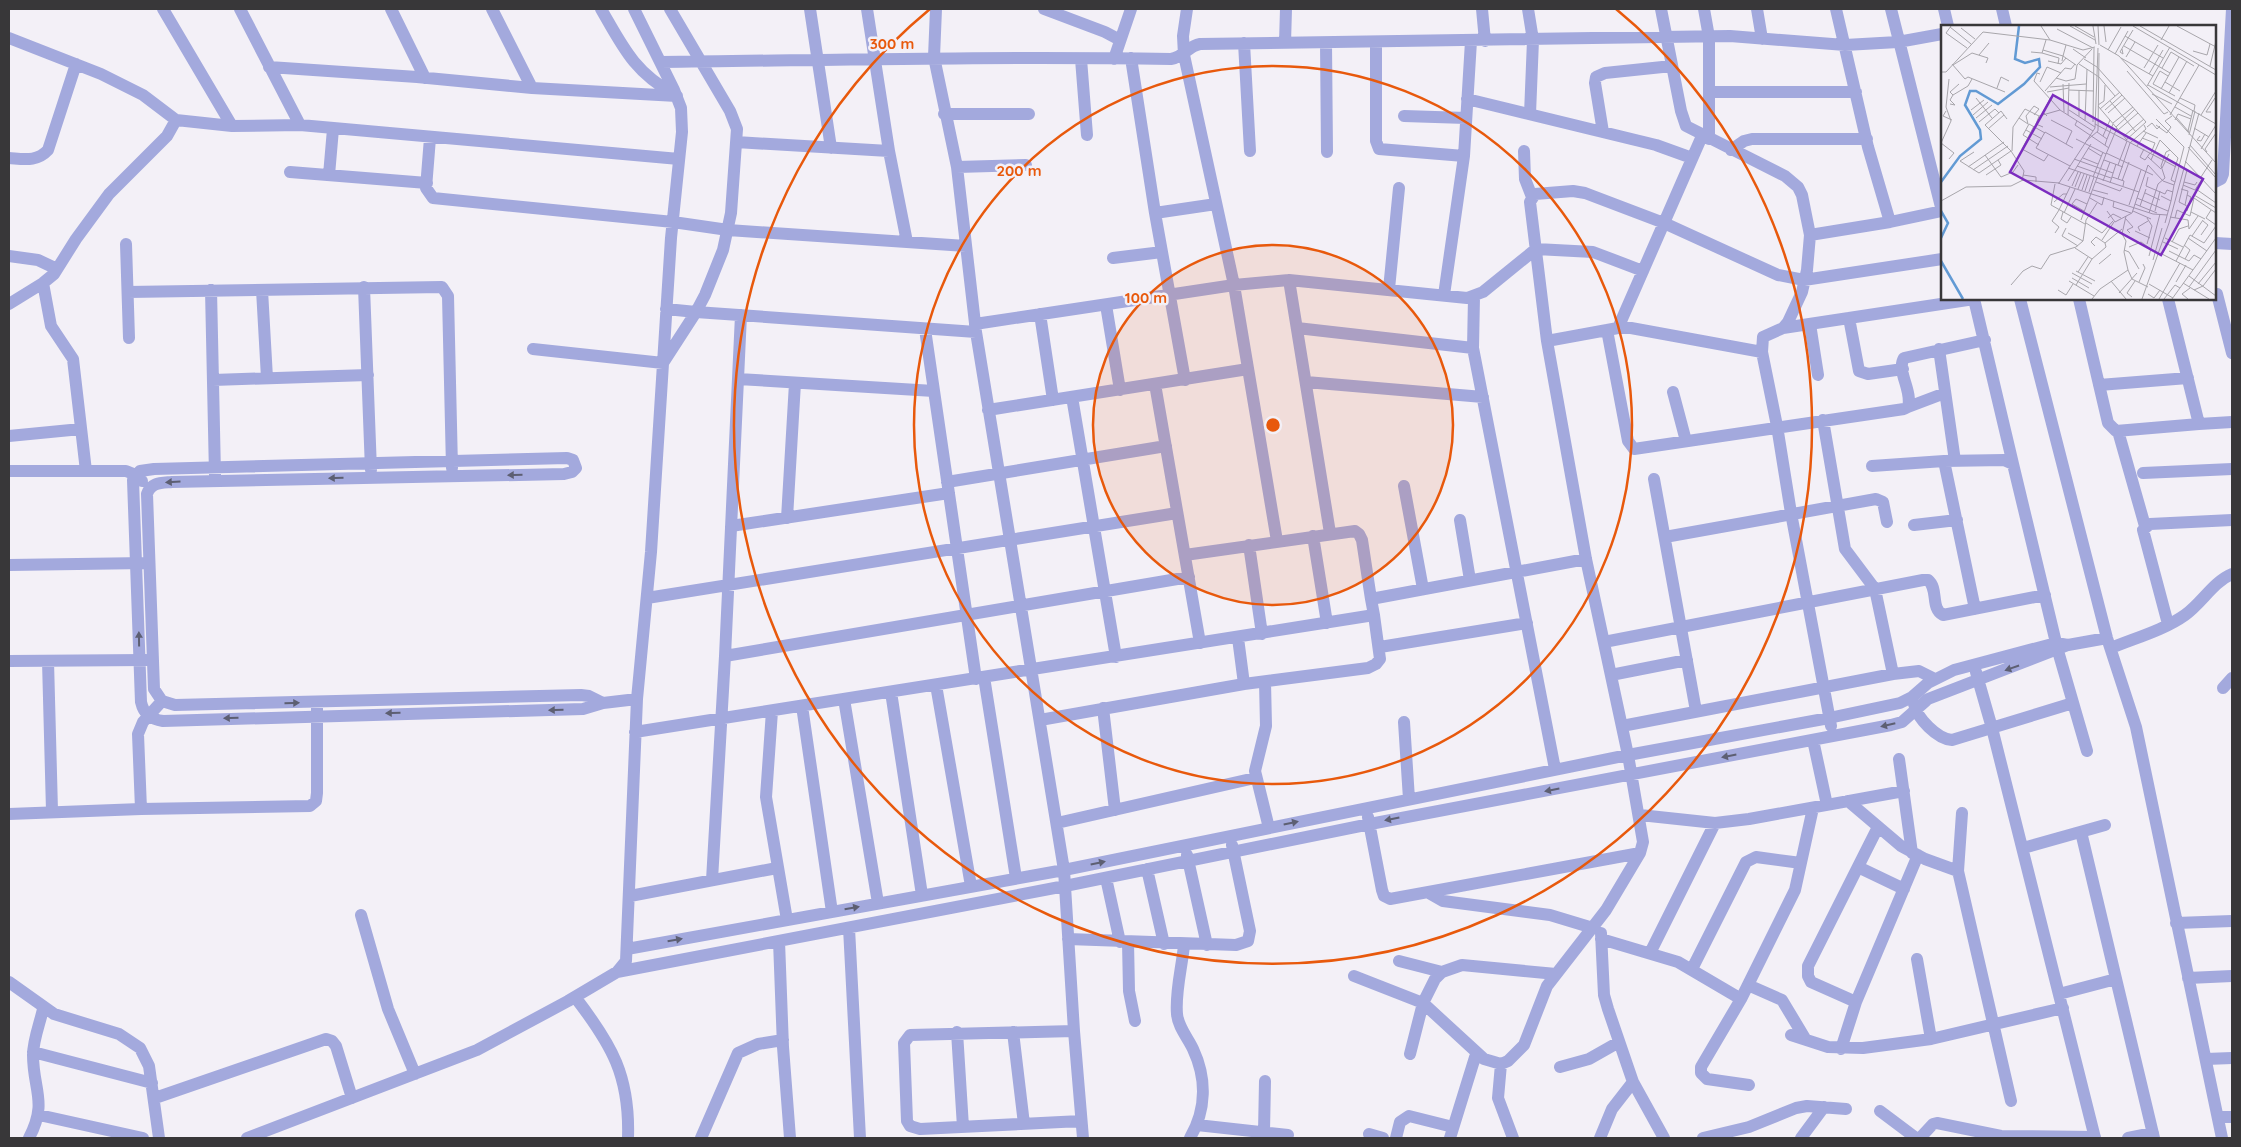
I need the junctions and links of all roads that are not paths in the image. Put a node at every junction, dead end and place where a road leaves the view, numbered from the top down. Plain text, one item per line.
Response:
1 (163, 9) edge
2 (240, 9) edge
3 (391, 9) edge
4 (492, 9) edge
5 (601, 9) edge
6 (634, 9) edge
7 (670, 9) edge
8 (810, 9) edge
9 (867, 9) edge
10 (936, 9) edge
11 (1044, 9) edge
12 (1131, 9) edge
13 (1187, 9) edge
14 (1286, 9) edge
15 (1482, 9) edge
16 (1528, 9) edge
17 (1661, 9) edge
18 (1704, 9) edge
19 (1757, 9) edge
20 (1836, 9) edge
21 (1890, 9) edge
22 (1944, 9) edge
23 (2002, 9) edge
24 (2232, 9) edge
25 (1068, 13) edge
26 (1948, 25) edge
27 (2006, 25) edge
28 (1941, 34) edge
29 (1708, 37) junction
30 (9, 38) edge
31 (1667, 38) junction
32 (1762, 39) junction
33 (1120, 40) junction
34 (1533, 40) junction
35 (1471, 41) junction
36 (1485, 41) junction
37 (1376, 42) junction
38 (1902, 42) junction
39 (1244, 43) junction
40 (1285, 43) junction
41 (1326, 43) junction
42 (1845, 45) junction
43 (1184, 55) junction
44 (934, 57) junction
45 (1131, 58) junction
46 (1081, 59) junction
47 (1114, 59) junction
48 (876, 60) junction
49 (818, 61) junction
50 (661, 62) junction
51 (701, 62) junction
52 (76, 64) junction
53 (1672, 66) junction
54 (269, 67) junction
55 (425, 78) junction
56 (532, 88) junction
57 (1709, 92) junction
58 (1856, 92) junction
59 (677, 96) junction
60 (1467, 99) junction
61 (2229, 112) edge
62 (944, 114) junction
63 (1029, 114) dead end
64 (1530, 114) junction
65 (1404, 116) dead end
66 (1466, 118) junction
67 (176, 120) junction
68 (300, 125) junction
69 (232, 126) junction
70 (333, 129) junction
71 (1603, 132) junction
72 (1087, 135) dead end
73 (430, 138) junction
74 (1706, 138) junction
75 (1867, 139) junction
76 (736, 142) junction
77 (831, 148) junction
78 (1731, 150) junction
79 (889, 151) junction
80 (1250, 151) dead end
81 (1524, 151) dead end
82 (1327, 152) dead end
83 (1464, 156) junction
84 (9, 158) edge
85 (1692, 158) junction
86 (679, 159) junction
87 (2228, 159) edge
88 (1026, 165) dead end
89 (957, 167) junction
90 (290, 172) dead end
91 (328, 176) junction
92 (2216, 182) edge
93 (427, 183) junction
94 (1399, 188) dead end
95 (1532, 197) junction
96 (1216, 204) junction
97 (1941, 208) edge
98 (1941, 212) edge
99 (1155, 213) junction
100 (672, 222) junction
101 (1890, 222) junction
102 (1664, 223) junction
103 (728, 230) junction
104 (1810, 235) junction
105 (907, 242) junction
106 (2216, 243) edge
107 (126, 244) dead end
108 (2232, 244) edge
109 (966, 246) junction
110 (1536, 249) junction
111 (1162, 252) junction
112 (9, 256) edge
113 (1113, 258) dead end
114 (1941, 259) edge
115 (57, 269) junction
116 (1643, 271) junction
117 (1289, 280) junction
118 (1804, 280) junction
119 (43, 283) junction
120 (1234, 285) junction
121 (364, 287) junction
122 (1390, 289) junction
123 (211, 290) junction
124 (262, 290) junction
125 (2216, 291) edge
126 (128, 292) junction
127 (1170, 295) junction
128 (1444, 296) junction
129 (1474, 296) junction
130 (1967, 300) edge
131 (1974, 300) edge
132 (2020, 300) edge
133 (2078, 300) edge
134 (2168, 300) edge
135 (9, 304) edge
136 (1106, 304) junction
137 (666, 309) junction
138 (696, 312) junction
139 (1040, 314) junction
140 (741, 316) junction
141 (1848, 318) junction
142 (1810, 324) junction
143 (975, 328) junction
144 (1297, 328) junction
145 (1783, 328) junction
146 (925, 329) junction
147 (1613, 329) junction
148 (129, 338) dead end
149 (1985, 340) junction
150 (1547, 341) junction
151 (1473, 348) junction
152 (533, 349) dead end
153 (1939, 349) junction
154 (1762, 352) junction
155 (2232, 353) edge
156 (663, 363) junction
157 (1248, 369) junction
158 (1903, 369) junction
159 (368, 375) junction
160 (1818, 375) dead end
161 (267, 378) junction
162 (2188, 378) junction
163 (738, 379) junction
164 (213, 380) junction
165 (1185, 380) junction
166 (1306, 382) junction
167 (795, 383) junction
168 (1155, 384) junction
169 (2099, 386) junction
170 (1120, 390) junction
171 (934, 391) junction
172 (1673, 392) dead end
173 (1945, 393) junction
174 (1072, 397) junction
175 (1483, 397) junction
176 (1054, 400) junction
177 (1908, 407) junction
178 (988, 410) junction
179 (1823, 420) junction
180 (2232, 422) edge
181 (2199, 424) junction
182 (1777, 426) junction
183 (81, 428) junction
184 (2118, 431) junction
185 (9, 436) edge
186 (1686, 441) junction
187 (1166, 446) junction
188 (1083, 460) junction
189 (452, 461) junction
190 (1949, 461) junction
191 (371, 463) junction
192 (2013, 464) junction
193 (1872, 466) dead end
194 (215, 467) junction
195 (2232, 469) edge
196 (9, 471) edge
197 (86, 471) junction
198 (2143, 473) dead end
199 (998, 474) junction
200 (136, 475) junction
201 (452, 476) junction
202 (372, 478) junction
203 (1654, 478) dead end
204 (216, 481) junction
205 (1404, 486) dead end
206 (948, 487) junction
207 (149, 488) junction
208 (1837, 505) junction
209 (1178, 513) junction
210 (1791, 513) junction
211 (787, 518) junction
212 (1460, 520) dead end
213 (1956, 520) junction
214 (2232, 520) edge
215 (1887, 522) dead end
216 (1914, 525) dead end
217 (731, 526) junction
218 (2145, 526) junction
219 (1094, 527) junction
220 (1330, 533) junction
221 (1313, 536) junction
222 (1665, 537) junction
223 (1011, 540) junction
224 (1276, 541) junction
225 (1250, 545) junction
226 (957, 549) junction
227 (1185, 555) junction
228 (1586, 559) junction
229 (138, 562) junction
230 (151, 563) junction
231 (9, 565) edge
232 (1517, 572) junction
233 (2232, 574) edge
234 (1189, 577) junction
235 (1470, 580) junction
236 (729, 584) junction
237 (1423, 589) junction
238 (1874, 589) junction
239 (1105, 592) junction
240 (2045, 595) junction
241 (647, 598) junction
242 (1371, 599) junction
243 (1808, 602) junction
244 (1022, 606) junction
245 (1975, 609) junction
246 (967, 615) junction
247 (1374, 615) junction
248 (1327, 623) junction
249 (1527, 623) junction
250 (2168, 624) junction
251 (1681, 626) junction
252 (1262, 634) junction
253 (1238, 638) junction
254 (1604, 642) junction
255 (1200, 643) junction
256 (2109, 643) junction
257 (1380, 647) junction
258 (2061, 647) junction
259 (725, 656) junction
260 (1116, 657) junction
261 (146, 660) junction
262 (1687, 660) junction
263 (9, 661) edge
264 (48, 661) junction
265 (1974, 664) junction
266 (1032, 670) junction
267 (1893, 674) junction
268 (1611, 675) junction
269 (980, 678) junction
270 (1978, 678) junction
271 (2232, 678) edge
272 (1935, 679) junction
273 (1265, 682) junction
274 (1244, 684) junction
275 (936, 685) junction
276 (1824, 687) junction
277 (2223, 688) dead end
278 (891, 692) junction
279 (1912, 697) junction
280 (637, 699) junction
281 (844, 699) junction
282 (162, 701) junction
283 (2073, 703) junction
284 (802, 706) junction
285 (1103, 708) junction
286 (317, 709) junction
287 (1915, 710) junction
288 (772, 711) junction
289 (1696, 711) junction
290 (148, 716) junction
291 (1830, 718) junction
292 (722, 719) junction
293 (1040, 720) junction
294 (1404, 722) dead end
295 (1622, 726) junction
296 (1992, 728) junction
297 (636, 732) junction
298 (1834, 736) junction
299 (1813, 740) junction
300 (2087, 751) dead end
301 (1628, 755) junction
302 (1899, 758) dead end
303 (1574, 766) junction
304 (1555, 769) junction
305 (1632, 775) junction
306 (1255, 778) junction
307 (1577, 785) junction
308 (1473, 786) junction
309 (1904, 791) junction
310 (1415, 798) junction
311 (1848, 801) junction
312 (1476, 804) junction
313 (1827, 805) junction
314 (141, 808) junction
315 (1367, 808) junction
316 (1813, 808) junction
317 (1115, 810) junction
318 (52, 811) junction
319 (1425, 813) junction
320 (1962, 813) dead end
321 (9, 814) edge
322 (1640, 815) junction
323 (1056, 823) junction
324 (1716, 823) junction
325 (1370, 824) junction
326 (2105, 826) dead end
327 (1878, 827) junction
328 (1268, 828) junction
329 (2082, 832) junction
330 (1230, 836) junction
331 (1185, 845) junction
332 (2022, 848) junction
333 (1233, 852) junction
334 (1640, 853) junction
335 (1915, 854) junction
336 (1188, 861) junction
337 (1801, 863) junction
338 (1858, 867) junction
339 (777, 868) junction
340 (1148, 869) junction
341 (1064, 870) junction
342 (1958, 871) junction
343 (1016, 878) junction
344 (1106, 878) junction
345 (712, 880) junction
346 (971, 886) junction
347 (1065, 886) junction
348 (1904, 889) junction
349 (1429, 893) junction
350 (630, 896) junction
351 (922, 896) junction
352 (878, 903) junction
353 (832, 912) junction
354 (362, 915) dead end
355 (786, 920) junction
356 (2232, 921) edge
357 (2176, 923) junction
358 (1596, 924) junction
359 (849, 928) junction
360 (1068, 939) junction
361 (1601, 939) junction
362 (779, 941) junction
363 (1124, 942) junction
364 (1164, 944) junction
365 (1184, 945) junction
366 (1207, 945) junction
367 (627, 949) junction
368 (1650, 953) junction
369 (1917, 959) dead end
370 (1399, 961) dead end
371 (1692, 969) junction
372 (617, 972) junction
373 (1442, 972) junction
374 (1556, 974) junction
375 (1354, 976) dead end
376 (2232, 976) edge
377 (2188, 978) junction
378 (2116, 980) junction
379 (9, 982) edge
380 (1748, 984) junction
381 (2059, 994) junction
382 (575, 997) junction
383 (1741, 999) junction
384 (1856, 1002) junction
385 (1423, 1003) junction
386 (2062, 1008) junction
387 (43, 1009) junction
388 (1135, 1022) dead end
389 (1994, 1024) junction
390 (1074, 1031) junction
391 (957, 1032) junction
392 (1013, 1032) junction
393 (1791, 1035) dead end
394 (1932, 1039) junction
395 (783, 1040) junction
396 (1806, 1040) junction
397 (1619, 1042) junction
398 (1840, 1049) junction
399 (33, 1052) junction
400 (1410, 1054) dead end
401 (1476, 1054) junction
402 (2232, 1058) edge
403 (2206, 1059) junction
404 (1500, 1064) junction
405 (1560, 1067) dead end
406 (415, 1074) junction
407 (1265, 1081) dead end
408 (1633, 1082) junction
409 (152, 1083) junction
410 (1749, 1085) dead end
411 (155, 1098) junction
412 (352, 1098) junction
413 (2011, 1101) dead end
414 (1824, 1107) junction
415 (1846, 1109) dead end
416 (1880, 1111) dead end
417 (39, 1115) junction
418 (2218, 1117) junction
419 (2232, 1117) edge
420 (1081, 1121) junction
421 (1024, 1124) junction
422 (1197, 1126) junction
423 (963, 1127) junction
424 (1264, 1132) junction
425 (1452, 1133) edge
426 (1288, 1134) dead end
427 (1369, 1134) dead end
428 (2153, 1136) edge
429 (1989, 1137) edge
430 (30, 1138) edge
431 (137, 1138) edge
432 (159, 1138) edge
433 (247, 1138) edge
434 (628, 1138) edge
435 (701, 1138) edge
436 (790, 1138) edge
437 (860, 1138) edge
438 (1083, 1138) edge
439 (1190, 1138) edge
440 (1383, 1138) edge
441 (1396, 1138) edge
442 (1513, 1138) edge
443 (1600, 1138) edge
444 (1664, 1138) edge
445 (1702, 1138) edge
446 (1801, 1138) edge
447 (1916, 1138) edge
448 (1920, 1138) edge
449 (2036, 1138) edge
450 (2095, 1138) edge
451 (2128, 1138) edge
452 (2222, 1138) edge

1 - 69 street
2 - 54 street
3 - 55 street
4 - 56 street
5 - 59 street
6 - 50 street
7 - 51 street
8 - 49 street
9 - 48 street
10 - 44 street
11 - 25 street
12 - 33 street
13 - 43 street
14 - 40 street
15 - 36 street
16 - 34 street
17 - 31 street
18 - 29 street
19 - 32 street
20 - 42 street
21 - 38 street
22 - 26 street
23 - 27 street
24 - 61 street
25 - 33 street
28 - 38 street
29 - 31 street
29 - 32 street
29 - 57 street
30 - 52 street
31 - 34 street
31 - 53 street
32 - 42 street
33 - 47 street
34 - 36 street
34 - 64 street
35 - 36 street
35 - 37 street
35 - 60 street
37 - 41 street
37 - 83 street
38 - 42 street
38 - 97 street
39 - 40 street
39 - 43 street
39 - 80 street
40 - 41 street
41 - 82 street
42 - 58 street
43 - 45 street
43 - 96 street
44 - 46 street
44 - 48 street
44 - 62 street
45 - 47 street
45 - 99 street
46 - 47 street
46 - 72 street
48 - 49 street
48 - 79 street
49 - 51 street
49 - 77 street
50 - 51 street
50 - 59 street
51 - 76 street
52 - 67 street
52 - 84 street
53 - 71 street
53 - 74 street
54 - 55 street
54 - 68 street
55 - 56 street
56 - 59 street
57 - 58 street
57 - 74 street
58 - 75 street
59 - 86 street
60 - 64 street
60 - 66 street
61 - 87 street
62 - 63 street
62 - 89 street
64 - 71 street
65 - 66 street
66 - 83 street
67 - 69 street
67 - 115 street
68 - 69 street
68 - 70 street
70 - 73 street
70 - 91 street
71 - 85 street
73 - 86 street
73 - 93 street
74 - 78 street
74 - 85 street
75 - 78 street
75 - 101 street
76 - 77 street
76 - 103 street
77 - 79 street
78 - 104 street
79 - 105 street
81 - 95 street
83 - 128 street
85 - 102 street
86 - 100 street
87 - 92 street
88 - 89 street
89 - 109 street
90 - 91 street
91 - 93 street
93 - 100 street
94 - 122 street
95 - 102 street
95 - 110 street
96 - 99 street
96 - 120 street
98 - 101 street
99 - 111 street
100 - 103 street
100 - 137 street
101 - 104 street
102 - 116 street
102 - 118 street
103 - 105 street
103 - 138 street
104 - 118 street
105 - 109 street
106 - 108 street
107 - 126 street
109 - 143 street
110 - 116 street
110 - 129 street
110 - 150 street
111 - 113 street
111 - 127 street
112 - 115 street
114 - 118 street
115 - 119 street
116 - 147 street
117 - 120 street
117 - 122 street
117 - 144 street
118 - 145 street
119 - 135 street
119 - 183 street
120 - 127 street
120 - 157 street
121 - 124 street
121 - 159 street
121 - 189 street
122 - 128 street
123 - 124 street
123 - 126 street
123 - 164 street
124 - 161 street
125 - 155 street
126 - 148 street
127 - 136 street
127 - 165 street
128 - 129 street
129 - 151 street
130 - 141 street
131 - 149 street
132 - 256 street
133 - 169 street
134 - 162 street
136 - 139 street
136 - 170 street
137 - 138 street
137 - 156 street
138 - 140 street
138 - 156 street
139 - 143 street
139 - 176 street
140 - 146 street
140 - 163 street
141 - 142 street
141 - 158 street
142 - 145 street
142 - 160 street
143 - 146 street
143 - 178 street
144 - 151 street
144 - 166 street
145 - 154 street
146 - 171 street
147 - 150 street
147 - 154 street
147 - 186 street
149 - 153 street
149 - 192 street
150 - 228 street
151 - 175 street
152 - 156 street
153 - 158 street
153 - 173 street
154 - 182 street
156 - 241 street
157 - 165 street
157 - 224 street
158 - 177 street
159 - 161 street
159 - 191 street
161 - 164 street
162 - 169 street
162 - 181 street
163 - 167 street
163 - 217 street
164 - 194 street
165 - 168 street
166 - 175 street
166 - 220 street
167 - 171 street
167 - 211 street
168 - 170 street
168 - 187 street
169 - 184 street
170 - 174 street
171 - 206 street
172 - 186 street
173 - 177 street
173 - 190 street
174 - 176 street
174 - 188 street
175 - 232 street
176 - 178 street
177 - 179 street
178 - 199 street
179 - 182 street
179 - 208 street
180 - 181 street
181 - 184 street
182 - 186 street
182 - 210 street
183 - 185 street
183 - 197 street
184 - 218 street
187 - 188 street
187 - 209 street
188 - 199 street
188 - 219 street
189 - 191 street
189 - 201 street
189 -> 201 street
190 - 192 street
190 - 193 street
190 - 213 street
191 - 194 street
191 - 202 street
192 - 240 street
194 - 200 street
194 - 204 street
195 - 198 street
196 - 197 street
197 - 200 street
199 - 206 street
199 - 223 street
200 - 207 street
200 - 229 street
201 - 202 street
202 -> 204 street
203 - 222 street
204 -> 207 street
205 - 237 street
206 - 211 street
206 - 226 street
207 - 230 street
208 - 210 street
208 - 215 street
208 - 238 street
209 - 219 street
209 - 227 street
210 - 222 street
210 - 243 street
211 - 217 street
212 - 235 street
213 - 216 street
213 - 245 street
214 - 218 street
217 - 236 street
218 - 250 street
219 - 223 street
219 - 239 street
220 - 221 street
220 - 242 street
221 - 224 street
221 - 248 street
222 - 251 street
223 - 226 street
223 - 244 street
224 - 225 street
225 - 227 street
225 - 252 street
226 - 236 street
226 - 246 street
227 - 234 street
228 - 232 street
228 - 254 street
229 - 230 street
229 - 231 street
261 -> 229 street
230 - 261 street
232 - 235 street
232 - 249 street
233 - 250 street
234 - 239 street
234 - 255 street
235 - 237 street
236 - 241 street
236 - 259 street
237 - 242 street
238 - 243 street
238 - 245 street
238 - 267 street
239 - 244 street
239 - 260 street
240 - 245 street
240 - 258 street
241 - 280 street
242 - 247 street
243 - 251 street
243 - 276 street
244 - 246 street
244 - 266 street
246 - 259 street
246 - 269 street
247 - 248 street
247 - 257 street
248 - 252 street
249 - 257 street
249 - 304 street
250 - 256 street
251 - 254 street
251 - 262 street
252 - 253 street
253 - 255 street
253 - 274 street
254 - 268 street
255 - 260 street
256 - 258 street
256 - 357 street
257 - 273 street
258 - 265 street
258 -> 270 street
258 - 283 street
259 - 292 street
260 - 266 street
261 - 264 street
261 - 282 street
261 - 290 street
262 - 268 street
262 - 289 street
263 - 264 street
264 - 318 street
265 - 270 street
265 - 272 street
266 - 269 street
266 - 293 street
267 - 272 street
267 - 276 street
268 - 295 street
269 - 275 street
269 - 343 street
270 - 287 street
270 - 296 street
271 - 277 street
272 - 279 street
273 - 274 street
273 - 306 street
274 - 285 street
275 - 278 street
275 - 346 street
276 - 289 street
276 - 291 street
278 - 281 street
278 - 351 street
279 - 287 street
279 - 291 street
280 - 286 street
280 - 297 street
281 - 284 street
281 - 352 street
282 -> 286 street
282 - 290 street
283 - 296 street
283 - 300 street
284 - 288 street
284 - 353 street
285 - 293 street
285 - 317 street
286 -> 290 street
286 - 314 street
287 - 296 street
287 -> 298 street
288 - 292 street
288 - 339 street
289 - 295 street
290 - 314 street
291 - 298 street
291 - 301 street
292 - 297 street
292 - 345 street
293 - 323 street
294 - 310 street
295 - 301 street
296 - 332 street
297 - 350 street
298 - 299 street
299 -> 305 street
299 - 313 street
301 - 303 street
301 - 305 street
302 - 309 street
303 - 304 street
303 - 307 street
304 - 308 street
305 - 307 street
305 - 322 street
306 - 317 street
306 - 328 street
307 -> 312 street
308 - 310 street
308 - 312 street
309 - 311 street
309 - 335 street
310 - 315 street
310 - 319 street
311 - 313 street
311 - 327 street
312 - 319 street
313 - 316 street
314 - 318 street
315 - 325 street
328 -> 315 street
316 - 324 street
316 - 337 street
317 - 323 street
318 - 321 street
319 -> 325 street
320 - 342 street
322 - 324 street
322 - 334 street
323 - 341 street
324 - 368 street
325 - 333 street
325 - 349 street
326 - 329 street
327 - 335 street
327 - 338 street
328 - 330 street
329 - 332 street
329 - 378 street
330 - 331 street
330 - 333 street
331 - 336 street
341 -> 331 street
332 - 381 street
333 - 336 street
333 - 366 street
334 - 349 street
334 - 358 street
335 - 342 street
335 - 348 street
336 - 340 street
336 - 366 street
337 - 371 street
337 - 380 street
338 - 348 street
338 - 384 street
339 - 345 street
339 - 355 street
340 - 344 street
340 - 364 street
341 - 343 street
341 - 347 street
342 - 389 street
343 - 346 street
344 - 347 street
344 - 363 street
345 - 350 street
346 - 351 street
347 - 359 street
347 - 360 street
348 - 384 street
349 - 358 street
350 - 367 street
351 - 352 street
353 -> 352 street
353 - 355 street
354 - 406 street
367 -> 355 street
356 - 357 street
357 - 377 street
358 - 361 street
358 - 374 street
359 - 362 street
359 - 437 street
360 - 363 street
360 - 390 street
361 - 368 street
361 - 397 street
362 - 372 street
362 - 395 street
363 - 364 street
363 - 388 street
364 - 365 street
365 - 366 street
365 - 422 street
367 - 372 street
368 - 371 street
369 - 394 street
370 - 373 street
371 - 383 street
372 - 382 street
373 - 374 street
373 - 385 street
374 - 404 street
375 - 385 street
376 - 377 street
377 - 403 street
378 - 381 street
378 - 428 street
379 - 387 street
380 - 383 street
380 - 396 street
381 - 386 street
382 - 406 street
382 - 434 street
383 - 410 street
384 - 398 street
385 - 400 street
385 - 401 street
386 - 389 street
386 - 450 street
387 - 399 street
387 - 409 street
389 - 394 street
389 - 413 street
390 - 392 street
390 - 420 street
391 - 392 street
391 - 423 street
391 - 423 street
392 - 421 street
393 - 396 street
394 - 398 street
395 - 435 street
395 - 436 street
396 - 398 street
397 - 405 street
397 - 408 street
399 - 409 street
399 - 417 street
401 - 404 street
401 - 425 street
402 - 403 street
403 - 418 street
404 - 442 street
406 - 412 street
407 - 424 street
408 - 443 street
408 - 444 street
409 - 411 street
411 - 412 street
411 - 432 street
412 - 433 street
414 - 415 street
414 - 445 street
414 - 446 street
416 - 447 street
417 - 430 street
417 - 431 street
418 - 419 street
418 - 452 street
420 - 421 street
420 - 438 street
421 - 423 street
422 - 424 street
422 - 439 street
424 - 426 street
425 - 441 street
427 - 440 street
428 - 451 street
429 - 448 street
429 - 449 street
449 - 450 street

